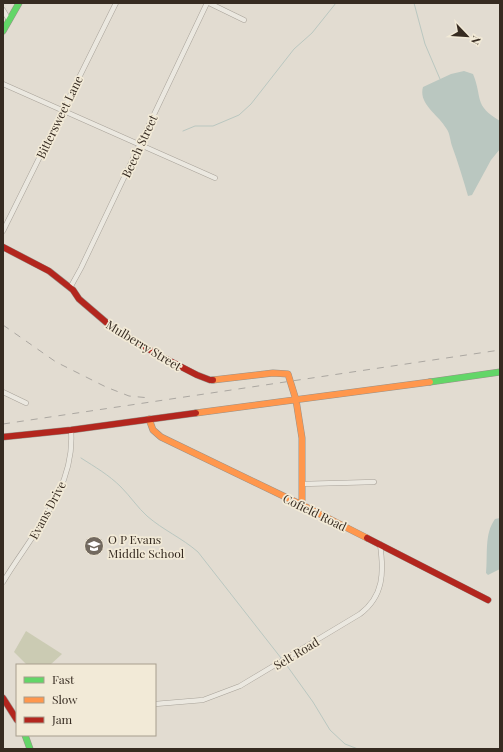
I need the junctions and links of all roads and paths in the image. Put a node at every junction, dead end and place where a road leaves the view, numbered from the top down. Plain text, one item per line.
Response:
1 (19, 3) edge
2 (116, 3) edge
3 (208, 3) edge
4 (3, 10) edge
5 (9, 20) junction
6 (244, 20) dead end
7 (3, 31) edge
8 (3, 84) edge
9 (63, 110) junction
10 (140, 144) junction
11 (215, 178) dead end
12 (3, 231) edge
13 (3, 247) edge
14 (70, 288) junction
15 (500, 372) edge
16 (492, 373) junction
17 (500, 376) edge
18 (3, 392) edge
19 (296, 400) junction
20 (26, 403) dead end
21 (149, 420) junction
22 (71, 430) junction
23 (3, 437) edge
24 (374, 482) dead end
25 (302, 484) junction
26 (302, 505) junction
27 (380, 544) junction
28 (3, 582) edge
29 (488, 600) dead end
30 (3, 698) edge
31 (156, 704) edge
32 (16, 718) edge
33 (25, 736) edge
34 (30, 749) edge

1 - 5 street
2 - 9 street, Bittersweet Lane
3 - 6 street
3 - 10 street, Beech Street
4 - 5 street
5 - 7 street
8 - 9 street
9 - 10 street
9 - 12 street, Bittersweet Lane
10 - 11 street
10 - 14 street, Beech Street
13 - 14 street, Mulberry Street
14 - 19 street, Mulberry Street
15 - 16 street
16 - 17 street
16 - 19 street
18 - 20 street
19 - 21 street
19 - 25 street
21 - 22 street
21 - 26 street, Cofield Road
22 - 23 street
22 - 28 street, Evans Drive
24 - 25 street
25 - 26 street
26 - 27 street, Cofield Road
27 - 29 street, Cofield Road
27 - 31 street, Selt Road
30 - 32 street
33 - 34 street

